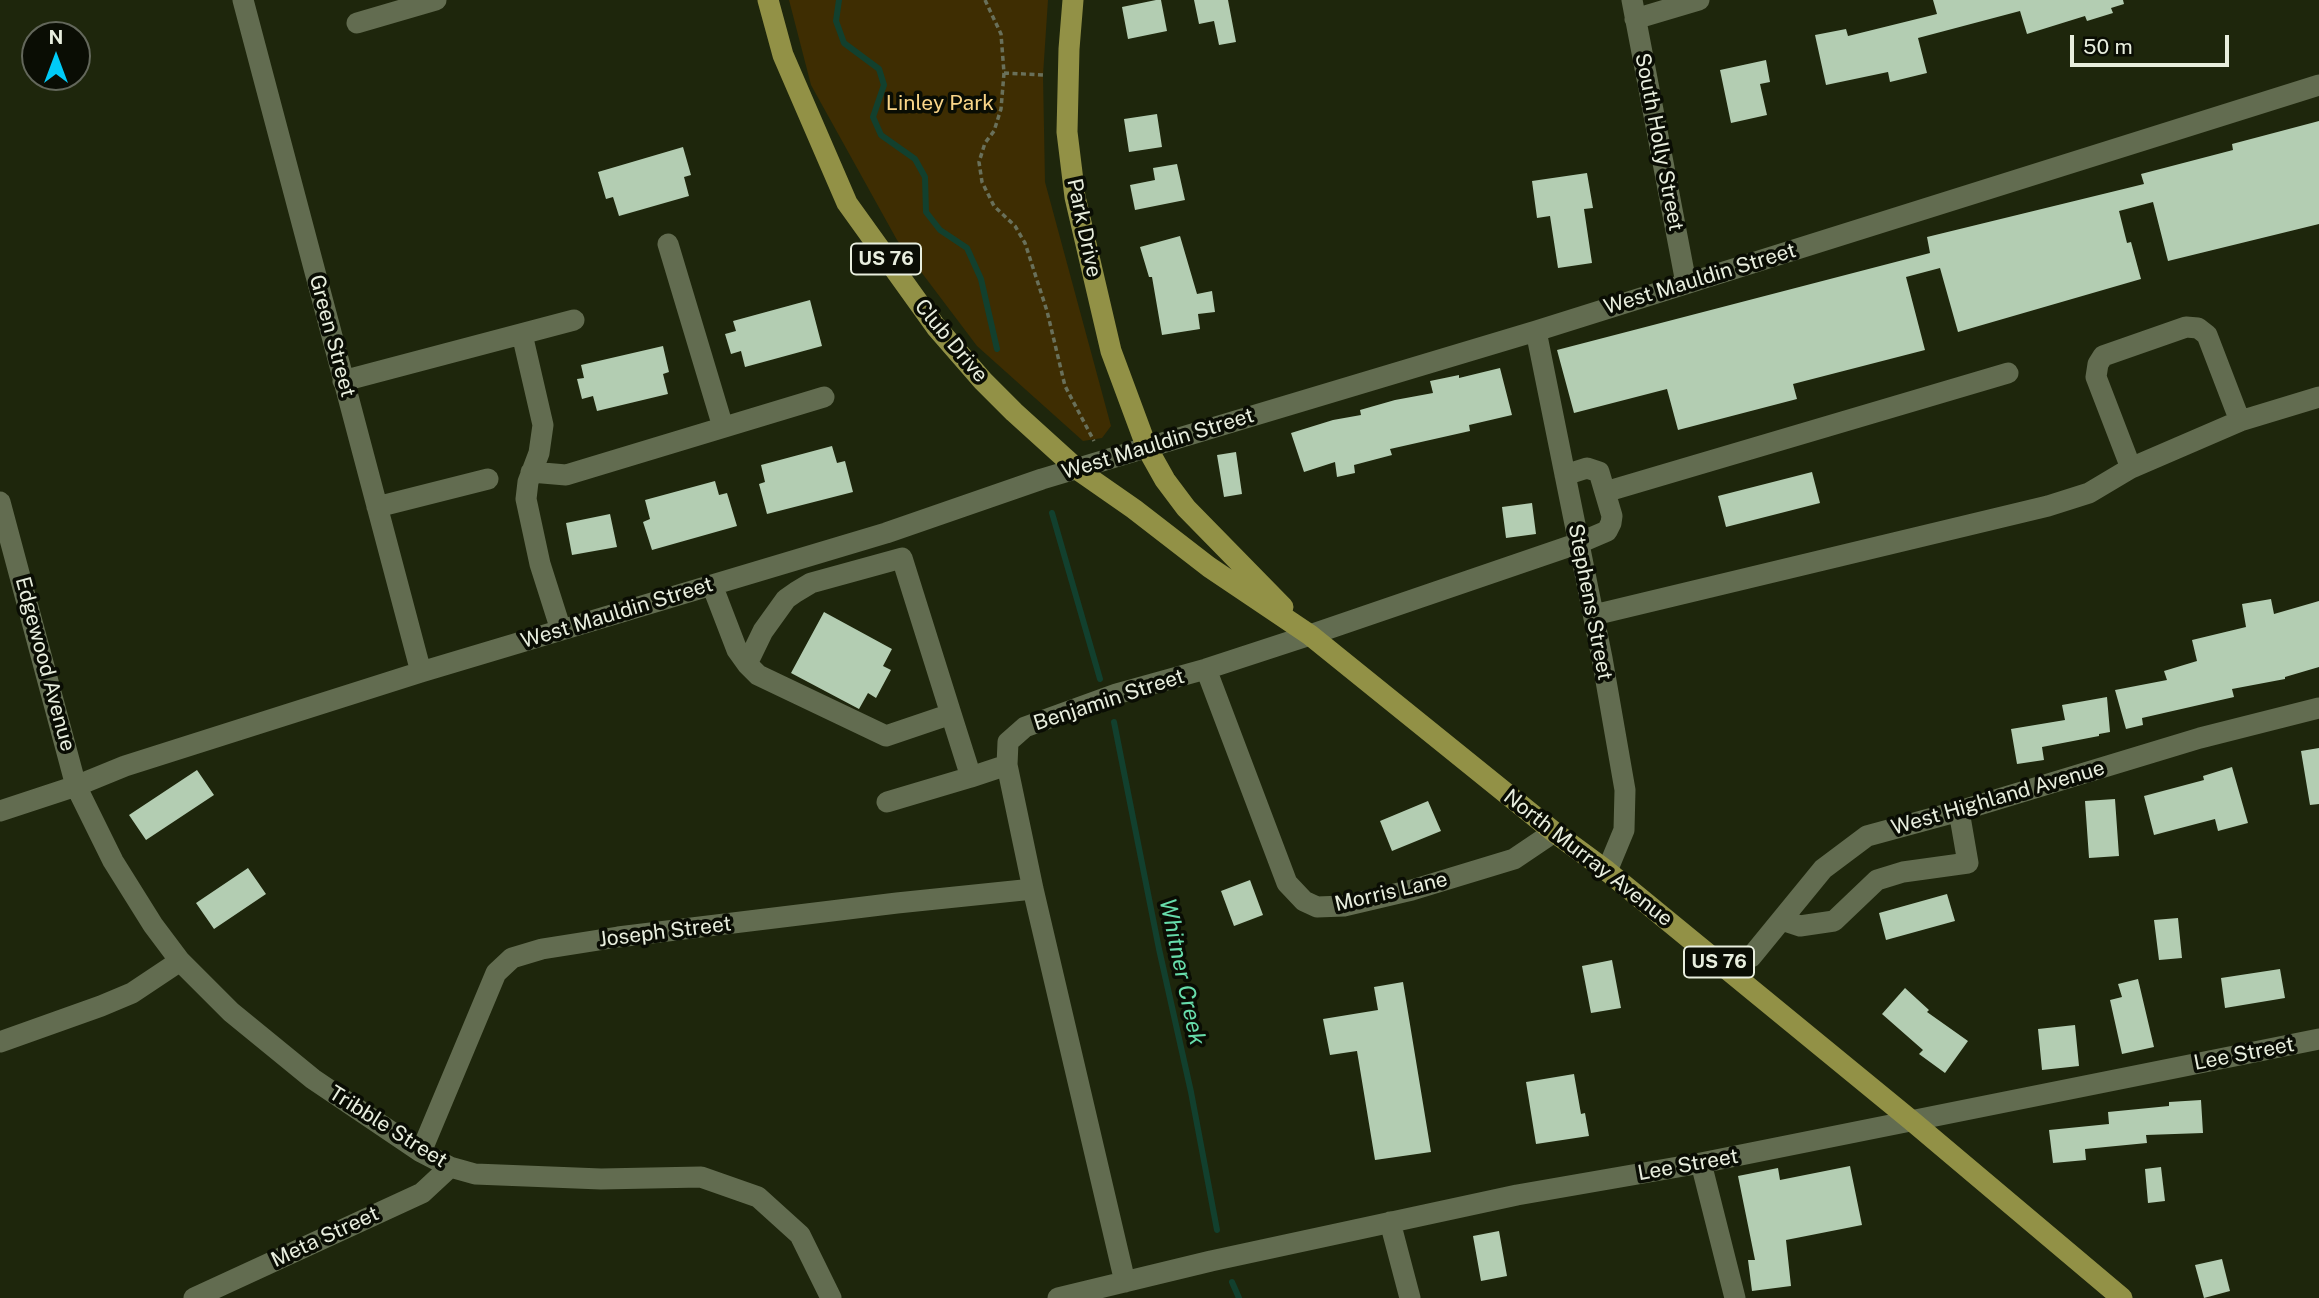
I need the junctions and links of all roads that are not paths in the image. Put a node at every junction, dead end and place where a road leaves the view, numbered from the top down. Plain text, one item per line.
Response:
1 (243, 0) edge
2 (436, 0) edge
3 (768, 0) edge
4 (1073, 0) edge
5 (1699, 0) edge
6 (1634, 10) edge
7 (357, 23) dead end
8 (2319, 85) edge
9 (668, 244) dead end
10 (1686, 284) junction
11 (574, 320) dead end
12 (1536, 331) junction
13 (522, 334) junction
14 (2008, 373) dead end
15 (343, 381) junction
16 (824, 397) dead end
17 (2319, 397) edge
18 (2240, 421) junction
19 (723, 427) junction
20 (1147, 448) junction
21 (2131, 468) junction
22 (1078, 470) junction
23 (531, 472) junction
24 (1565, 475) junction
25 (488, 479) dead end
26 (1605, 492) junction
27 (0, 502) edge
28 (376, 507) junction
29 (1579, 543) junction
30 (712, 585) junction
31 (1594, 615) junction
32 (561, 630) junction
33 (1310, 635) junction
34 (747, 664) junction
35 (1206, 668) junction
36 (421, 672) junction
37 (2319, 708) edge
38 (951, 713) junction
39 (1007, 765) junction
40 (971, 777) junction
41 (76, 786) junction
42 (887, 802) dead end
43 (0, 811) edge
44 (1959, 811) junction
45 (1554, 832) junction
46 (1607, 872) junction
47 (1033, 889) junction
48 (1782, 920) junction
49 (180, 961) junction
50 (1726, 968) junction
51 (2319, 1039) edge
52 (0, 1042) edge
53 (1912, 1121) junction
54 (421, 1152) junction
55 (1701, 1163) junction
56 (450, 1167) junction
57 (1390, 1222) junction
58 (1125, 1282) junction
59 (194, 1298) edge
60 (831, 1298) edge
61 (1058, 1298) edge
62 (1410, 1298) edge
63 (1735, 1298) edge
64 (2122, 1298) edge

1 - 15 street, Green Street
2 - 7 street
3 - 22 main road, Club Drive / US 76
4 - 20 main road, Park Drive / US 76
5 - 6 street
6 - 10 street, South Holly Street
8 - 10 street, West Mauldin Street
9 - 19 street
10 - 12 street, West Mauldin Street
11 - 13 street
12 - 20 street, West Mauldin Street
12 - 24 street, Stephens Street
13 - 15 street
13 - 23 street
14 - 26 street
15 - 28 street, Green Street
16 - 19 street
17 - 18 street
18 - 21 street
18 - 21 street
19 - 23 street
20 - 22 street, West Mauldin Street
20 - 33 main road, North Murray Avenue / US 76
21 - 31 street
22 - 30 street, West Mauldin Street
22 - 33 main road, North Murray Avenue / US 76
23 - 32 street
24 - 26 street
24 - 29 street, Stephens Street
25 - 28 street
26 - 29 street, Benjamin Street
27 - 41 street, Edgewood Avenue
28 - 36 street, Green Street
29 - 31 street, Stephens Street
29 - 33 street, Benjamin Street
30 - 32 street, West Mauldin Street
30 - 34 street
31 - 46 street, Stephens Street
32 - 36 street, West Mauldin Street
33 - 35 street, Benjamin Street
33 - 45 main road, North Murray Avenue / US 76
34 - 38 street
34 - 38 street
35 - 39 street, Benjamin Street
35 - 45 street, Morris Lane
36 - 41 street, West Mauldin Street
37 - 44 street, West Highland Avenue
38 - 40 street
39 - 40 street
39 - 47 street, Benjamin Street
40 - 42 street
41 - 43 street, West Mauldin Street
41 - 49 street, Tribble Street
44 - 48 street, West Highland Avenue
44 - 48 street
45 - 46 main road, North Murray Avenue / US 76
46 - 50 main road, North Murray Avenue / US 76
47 - 54 street, Joseph Street
47 - 58 street, Benjamin Street
48 - 50 street, West Highland Avenue
49 - 52 street
49 - 54 street, Tribble Street
50 - 53 main road, North Murray Avenue / US 76
51 - 53 street, Lee Street
53 - 55 street, Lee Street
53 - 64 main road, North Murray Avenue / US 76
54 - 56 street, Tribble Street
55 - 57 street, Lee Street
55 - 63 street
56 - 59 street, Meta Street
56 - 60 street, Tribble Street
57 - 58 street, Lee Street
57 - 62 street
58 - 61 street, Lee Street

